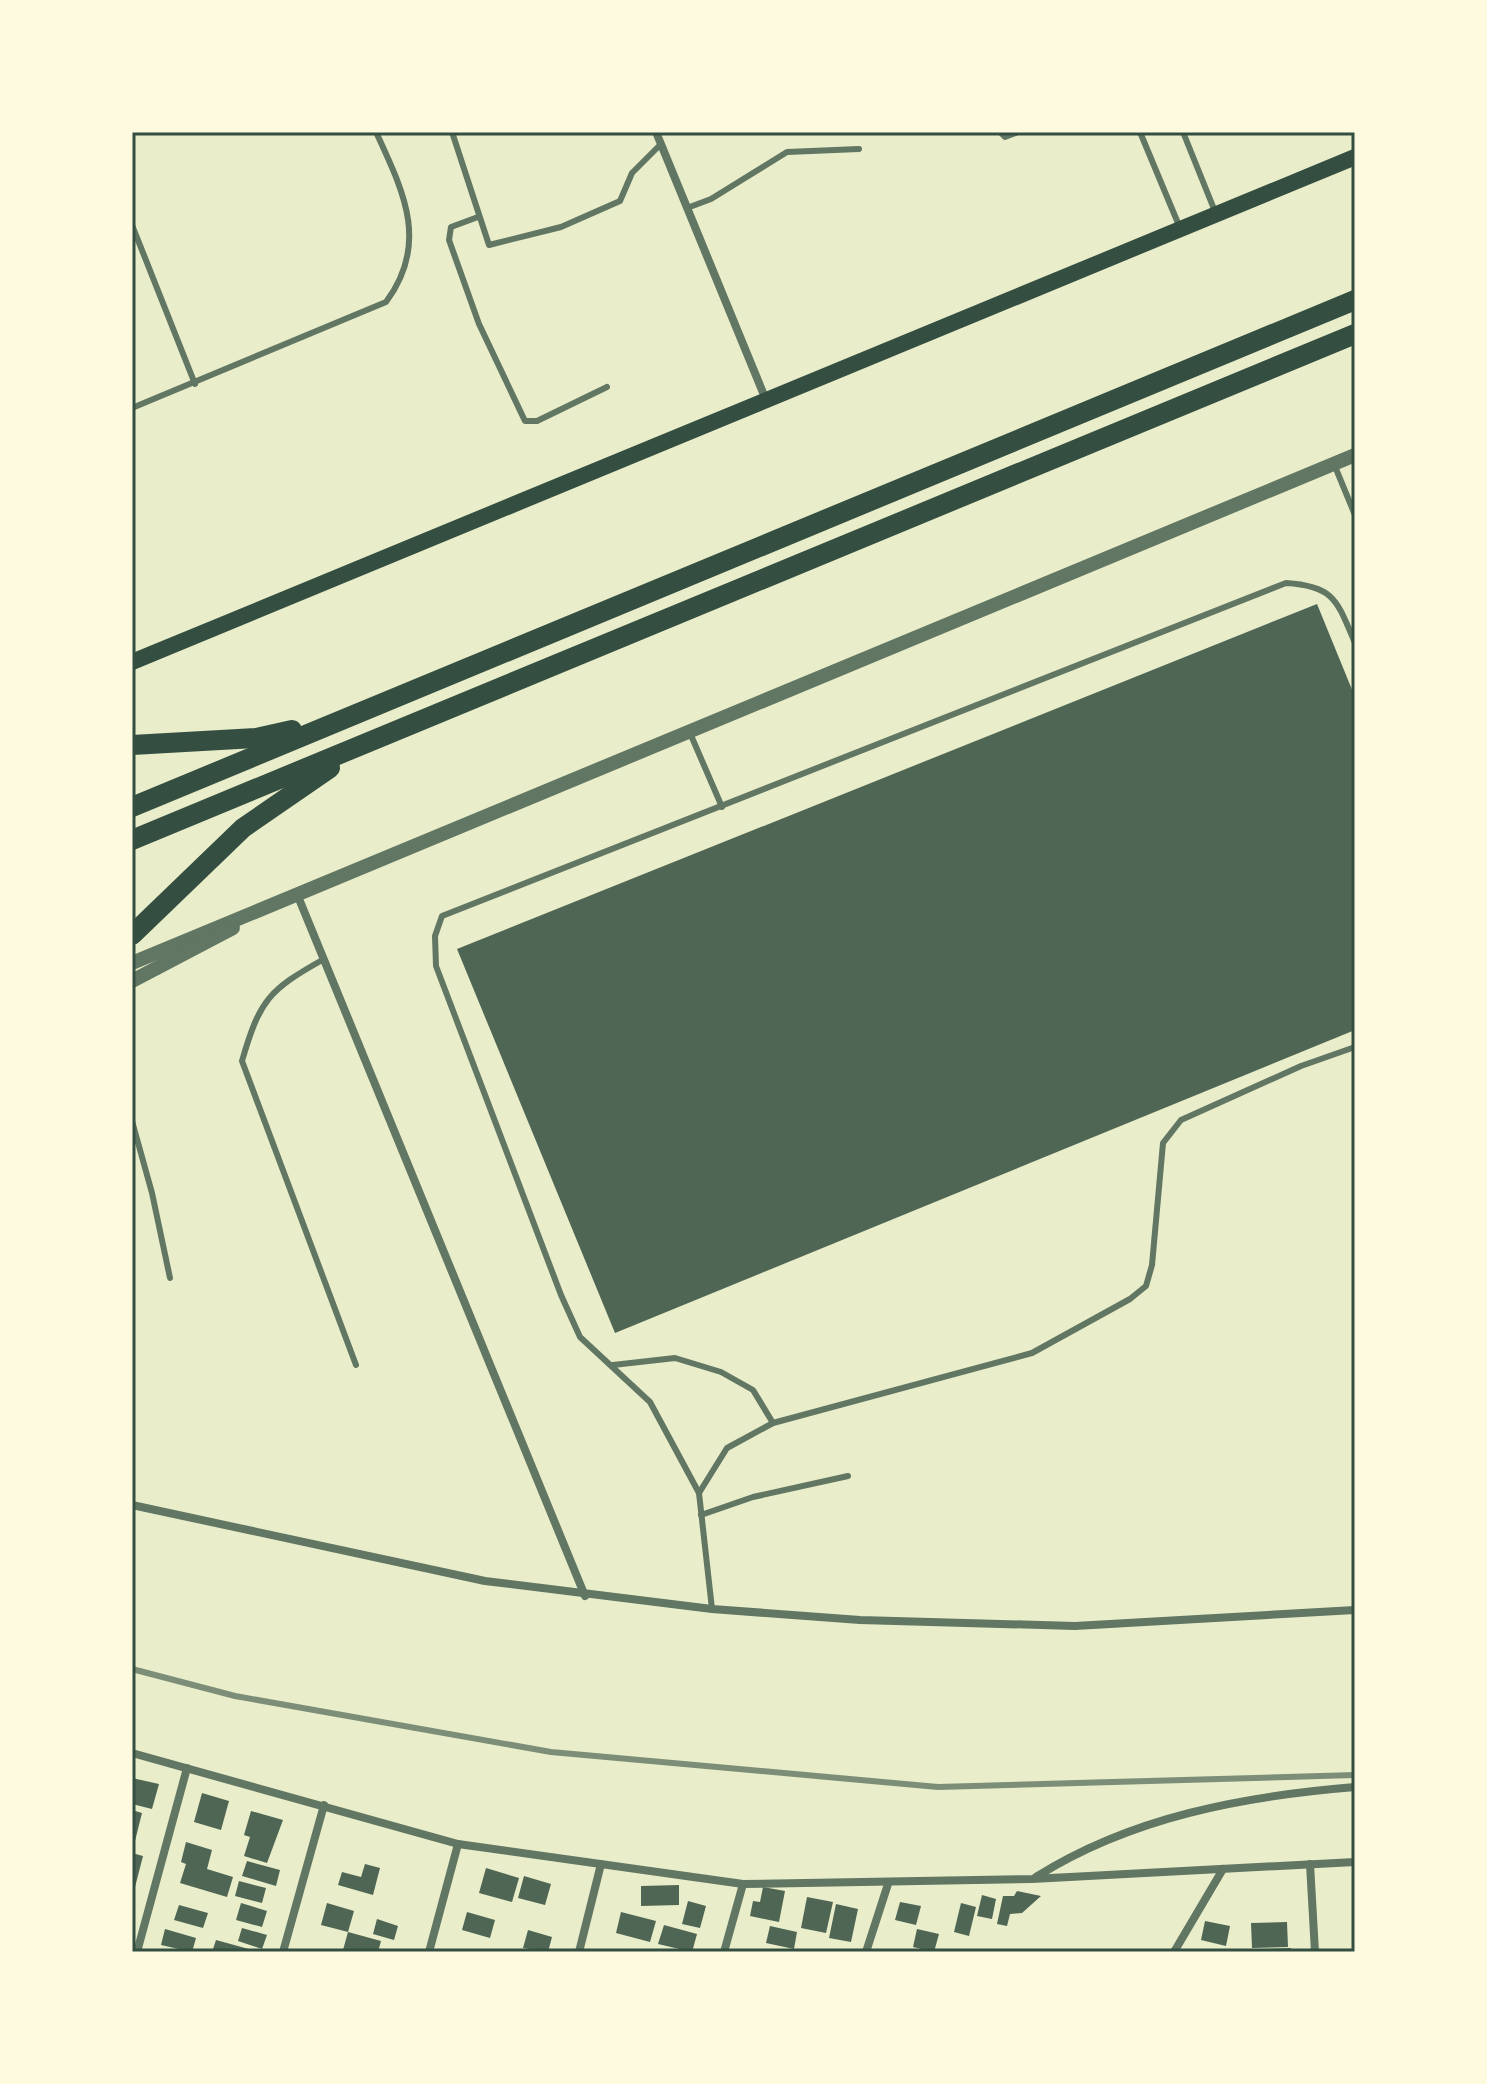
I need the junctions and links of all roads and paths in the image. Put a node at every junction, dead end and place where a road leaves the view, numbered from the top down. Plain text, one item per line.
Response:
1 (376, 132) edge
2 (452, 132) edge
3 (656, 132) edge
4 (1000, 132) edge
5 (1018, 132) edge
6 (1140, 132) edge
7 (1183, 132) edge
8 (661, 144) junction
9 (859, 149) dead end
10 (1355, 157) edge
11 (687, 208) junction
12 (1216, 215) junction
13 (478, 217) junction
14 (132, 225) edge
15 (1180, 230) junction
16 (1355, 300) edge
17 (1355, 334) edge
18 (195, 384) junction
19 (607, 387) dead end
20 (766, 400) junction
21 (132, 408) edge
22 (1355, 455) edge
23 (1334, 464) junction
24 (1355, 515) edge
25 (1355, 643) edge
26 (132, 662) edge
27 (347, 718) junction
28 (689, 732) junction
29 (132, 745) edge
30 (363, 745) junction
31 (132, 807) edge
32 (722, 807) junction
33 (132, 840) edge
34 (297, 894) junction
35 (132, 935) edge
36 (324, 959) junction
37 (132, 963) edge
38 (132, 981) edge
39 (1355, 1047) edge
40 (132, 1121) edge
41 (170, 1278) dead end
42 (356, 1365) dead end
43 (613, 1365) junction
44 (773, 1423) junction
45 (848, 1476) dead end
46 (699, 1493) junction
47 (132, 1505) edge
48 (701, 1515) junction
49 (585, 1596) junction
50 (712, 1609) junction
51 (1355, 1610) edge
52 (132, 1753) edge
53 (187, 1768) junction
54 (1355, 1787) edge
55 (324, 1805) junction
56 (458, 1844) junction
57 (1355, 1862) edge
58 (601, 1864) junction
59 (1310, 1864) junction
60 (1223, 1869) junction
61 (1032, 1879) junction
62 (743, 1884) junction
63 (888, 1884) junction
64 (137, 1952) edge
65 (283, 1952) edge
66 (429, 1952) edge
67 (579, 1952) edge
68 (724, 1952) edge
69 (866, 1952) edge
70 (1174, 1952) edge
71 (1315, 1952) edge

1 - 18 lane
2 - 13 lane
3 - 8 street
4 - 5 lane
6 - 15 lane
7 - 12 lane
8 - 11 street
8 - 13 lane
9 - 11 lane
10 - 12 main road
11 - 20 street
12 - 15 main road
13 - 19 lane
14 - 18 lane
15 - 20 main road
16 - 27 highway
17 - 30 highway
18 - 21 lane
20 - 26 main road
22 - 23 street
23 - 24 lane
23 - 28 street
25 - 32 lane
27 - 29 highway
27 - 31 highway
28 - 32 lane
28 - 34 street
30 - 33 highway
30 - 35 highway
32 - 43 lane
34 - 36 street
34 - 37 street
34 - 38 street
36 - 42 lane
36 - 49 street
39 - 44 lane
40 - 41 lane
43 - 44 lane
43 - 46 lane
44 - 46 lane
45 - 48 lane
46 - 48 lane
47 - 49 street
48 - 50 lane
49 - 50 street
50 - 51 street
52 - 53 street
53 - 55 street
53 - 64 street
54 - 61 street
55 - 56 street
55 - 65 street
56 - 58 street
56 - 66 street
57 - 59 street
58 - 62 street
58 - 67 street
59 - 60 street
59 - 71 street
60 - 61 street
60 - 70 street
61 - 63 street
62 - 63 street
62 - 68 street
63 - 69 street

